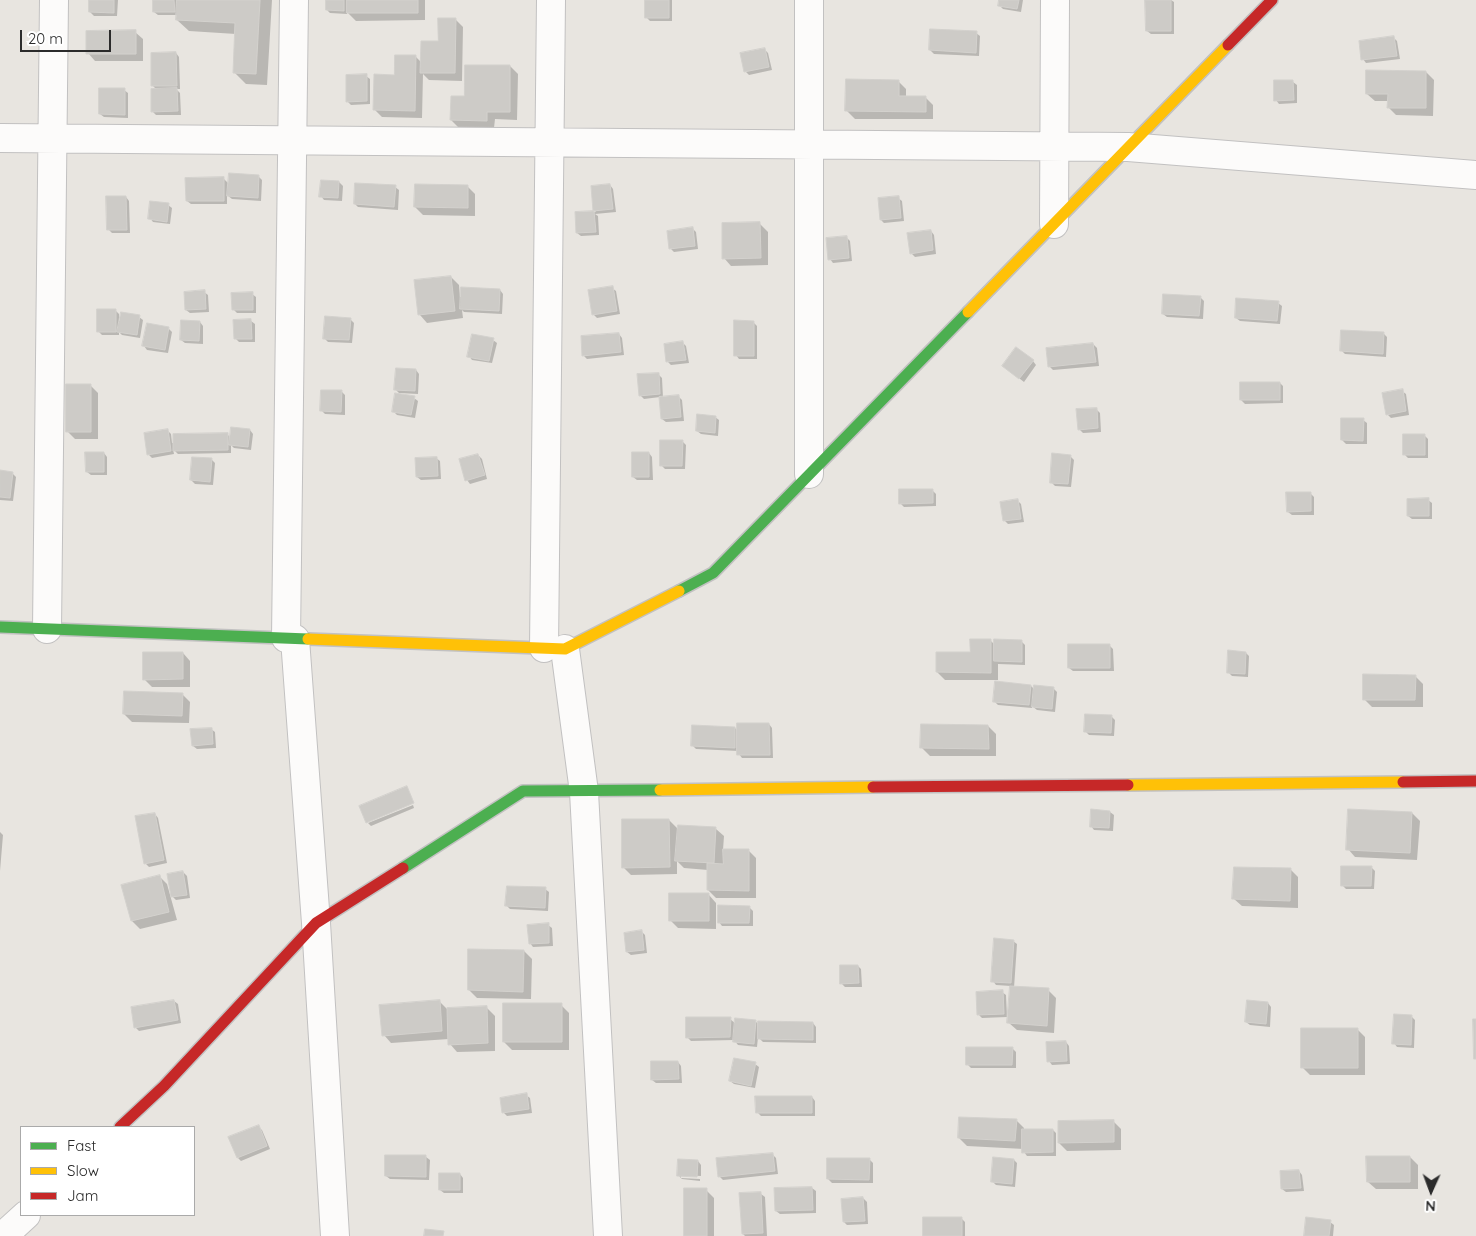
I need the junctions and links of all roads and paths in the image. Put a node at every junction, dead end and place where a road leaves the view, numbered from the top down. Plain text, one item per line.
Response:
1 (54, 0) edge
2 (294, 0) edge
3 (550, 0) edge
4 (809, 0) edge
5 (1056, 0) edge
6 (1272, 0) edge
7 (0, 138) edge
8 (52, 138) junction
9 (292, 140) junction
10 (549, 142) junction
11 (810, 145) junction
12 (1054, 147) junction
13 (1128, 147) junction
14 (1476, 175) edge
15 (1054, 224) junction
16 (809, 474) junction
17 (0, 627) edge
18 (47, 629) junction
19 (290, 638) junction
20 (554, 649) junction
21 (1476, 781) edge
22 (584, 792) junction
23 (316, 923) junction
24 (121, 1126) edge
25 (25, 1216) edge
26 (3, 1236) edge
27 (335, 1236) edge
28 (608, 1236) edge

1 - 8 street
2 - 9 street
3 - 10 street
4 - 11 street
5 - 12 street
6 - 13 street
7 - 8 street
8 - 9 street
8 - 18 street
9 - 10 street
9 - 19 street
10 - 11 street
10 - 20 street
11 - 12 street
11 - 16 street
12 - 13 street
12 - 15 street
13 - 14 street
13 - 15 street
15 - 16 street
16 - 20 street
17 - 18 street
18 - 19 street
19 - 20 street
19 - 23 street
20 - 22 street
21 - 22 street
22 - 23 street
22 - 28 street
23 - 24 street
23 - 27 street
25 - 26 street

